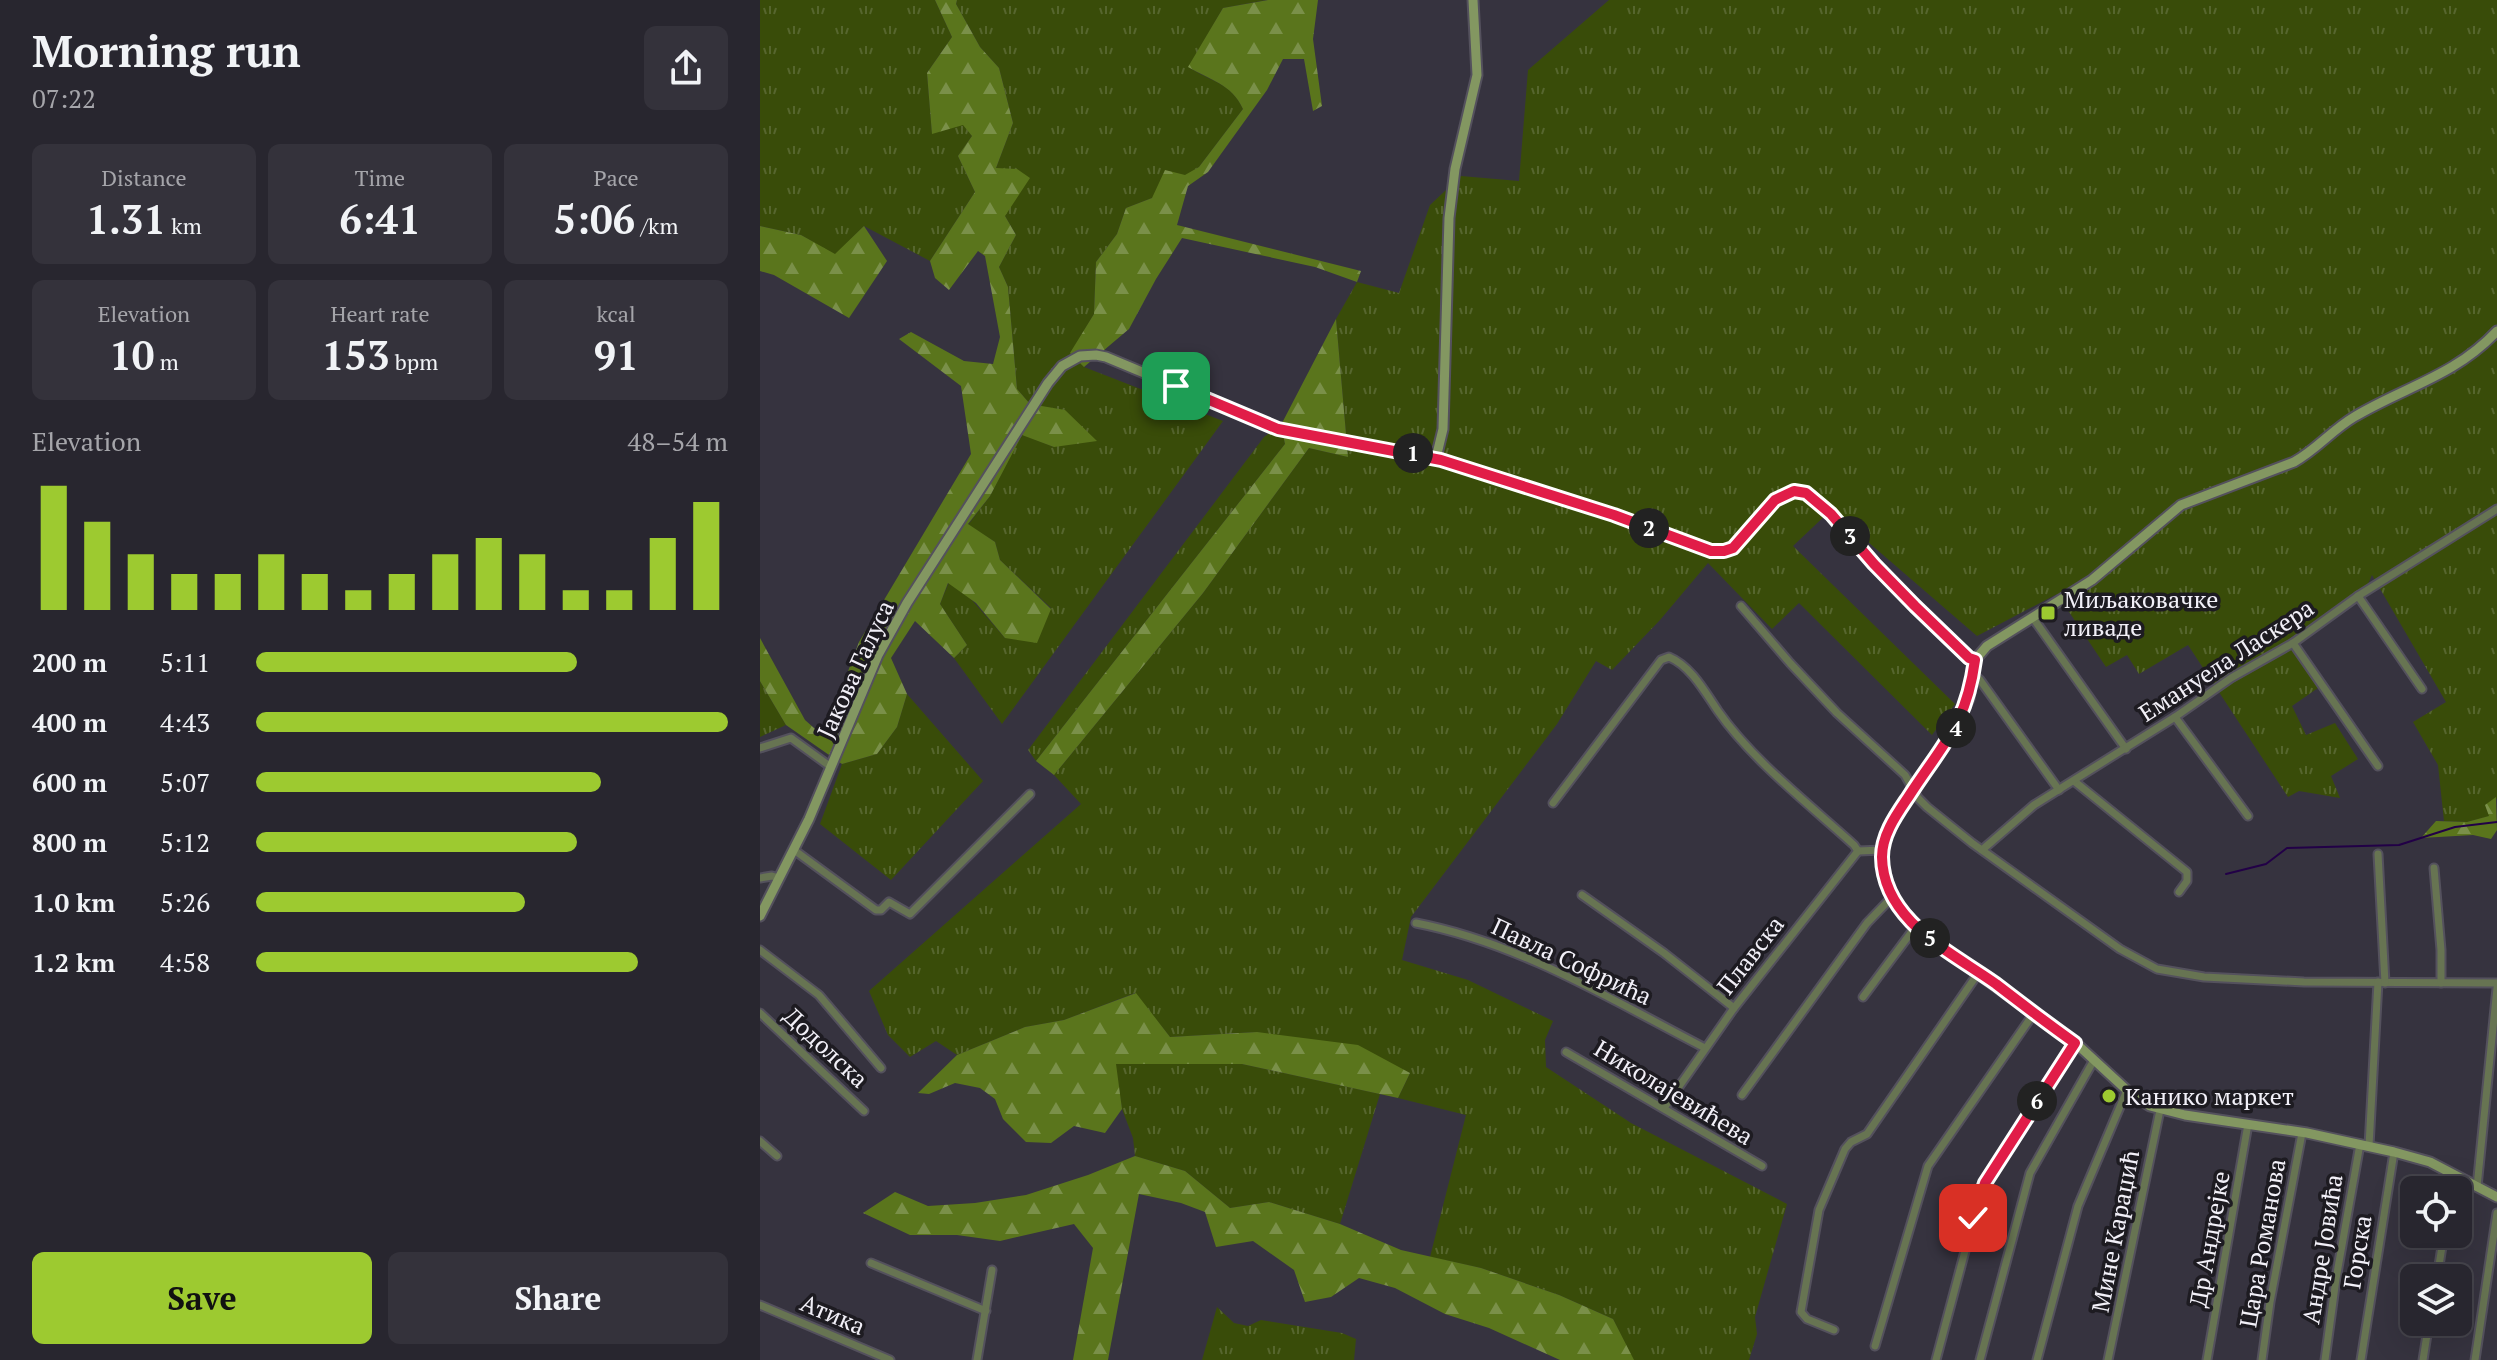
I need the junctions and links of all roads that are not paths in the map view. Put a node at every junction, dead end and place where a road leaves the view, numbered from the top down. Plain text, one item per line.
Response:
1 (1473, 0) edge
2 (2497, 331) edge
3 (1436, 458) junction
4 (2497, 509) edge
5 (2358, 596) junction
6 (1741, 606) dead end
7 (2033, 618) junction
8 (2293, 643) junction
9 (1975, 660) junction
10 (1973, 674) junction
11 (2422, 689) dead end
12 (2175, 717) junction
13 (760, 748) edge
14 (2126, 749) junction
15 (2378, 766) dead end
16 (831, 767) junction
17 (2074, 781) junction
18 (1913, 789) junction
19 (2059, 790) junction
20 (1030, 794) dead end
21 (1553, 803) dead end
22 (2248, 816) dead end
23 (794, 850) junction
24 (1883, 850) junction
25 (1982, 850) junction
26 (1858, 851) junction
27 (2378, 854) dead end
28 (2434, 868) dead end
29 (760, 878) edge
30 (779, 878) junction
31 (2179, 892) dead end
32 (1582, 895) dead end
33 (1893, 896) junction
34 (760, 916) edge
35 (1416, 923) dead end
36 (1916, 926) junction
37 (760, 950) edge
38 (1979, 972) junction
39 (2382, 982) junction
40 (2441, 983) junction
41 (2497, 985) edge
42 (1863, 997) dead end
43 (1734, 1008) junction
44 (760, 1013) edge
45 (2034, 1013) junction
46 (2075, 1043) junction
47 (1705, 1048) junction
48 (1566, 1052) dead end
49 (2094, 1060) junction
50 (881, 1068) dead end
51 (2127, 1090) junction
52 (1742, 1095) dead end
53 (1664, 1108) junction
54 (2160, 1110) junction
55 (864, 1111) dead end
56 (2248, 1124) junction
57 (2302, 1133) junction
58 (760, 1141) edge
59 (2364, 1145) junction
60 (2394, 1152) junction
61 (777, 1156) dead end
62 (1762, 1166) dead end
63 (2454, 1174) joint
64 (2477, 1187) junction
65 (2497, 1197) edge
66 (2497, 1213) edge
67 (871, 1263) dead end
68 (992, 1270) dead end
69 (760, 1305) edge
70 (986, 1311) junction
71 (1834, 1330) dead end
72 (2427, 1336) edge
73 (1875, 1346) dead end
74 (890, 1360) edge
75 (977, 1360) edge
76 (1936, 1360) edge
77 (1980, 1360) edge
78 (2037, 1360) edge
79 (2108, 1360) edge
80 (2207, 1360) edge
81 (2262, 1360) edge
82 (2325, 1360) edge
83 (2361, 1360) edge
84 (2423, 1360) edge
85 (2475, 1360) edge

1 - 3 street
2 - 7 street
3 - 9 street, Јакова Галуса
3 - 16 street, Јакова Галуса
4 - 5 street, Емануела Ласкера
5 - 8 street, Емануела Ласкера
5 - 11 street
6 - 18 street
7 - 9 street
7 - 14 street
8 - 12 street, Емануела Ласкера
8 - 15 street
9 - 10 street
10 - 18 street
10 - 19 street
12 - 14 street, Емануела Ласкера
12 - 22 street
13 - 16 street
14 - 17 street, Емануела Ласкера
16 - 23 street, Јакова Галуса
17 - 19 street, Емануела Ласкера
17 - 31 street
18 - 24 street
18 - 25 street
19 - 25 street, Емануела Ласкера
20 - 23 street
21 - 26 street
23 - 30 street, Јакова Галуса
24 - 26 street
24 - 33 street
25 - 39 street
26 - 43 street, Плавска
27 - 39 street, Андре Јовића
28 - 40 street
29 - 30 street
30 - 34 street, Јакова Галуса
32 - 43 street
33 - 36 street
33 - 52 street
35 - 47 street, Павла Софрића
36 - 38 street
36 - 42 street
37 - 50 street
38 - 45 street
38 - 71 street
39 - 40 street
39 - 59 street, Андре Јовића
40 - 41 street
41 - 64 street
43 - 47 street, Плавска
44 - 55 street, Додолска
45 - 46 street
45 - 73 street
46 - 49 street
46 - 76 street
47 - 53 street, Плавска
48 - 53 street, Николајевићева
49 - 51 street
49 - 77 street
51 - 54 street
51 - 78 street
53 - 62 street, Николајевићева
54 - 56 street
54 - 79 street, Мине Караџић
56 - 57 street
56 - 80 street, Др Андрејке
57 - 59 street
57 - 81 street, Цара Романова
58 - 61 street
59 - 60 street
59 - 82 street, Андре Јовића
60 - 63 street
60 - 83 street, Горска
63 - 64 street
64 - 65 street
66 - 85 street
67 - 70 street
68 - 70 street
69 - 74 street, Атика
70 - 75 street
72 - 84 street

